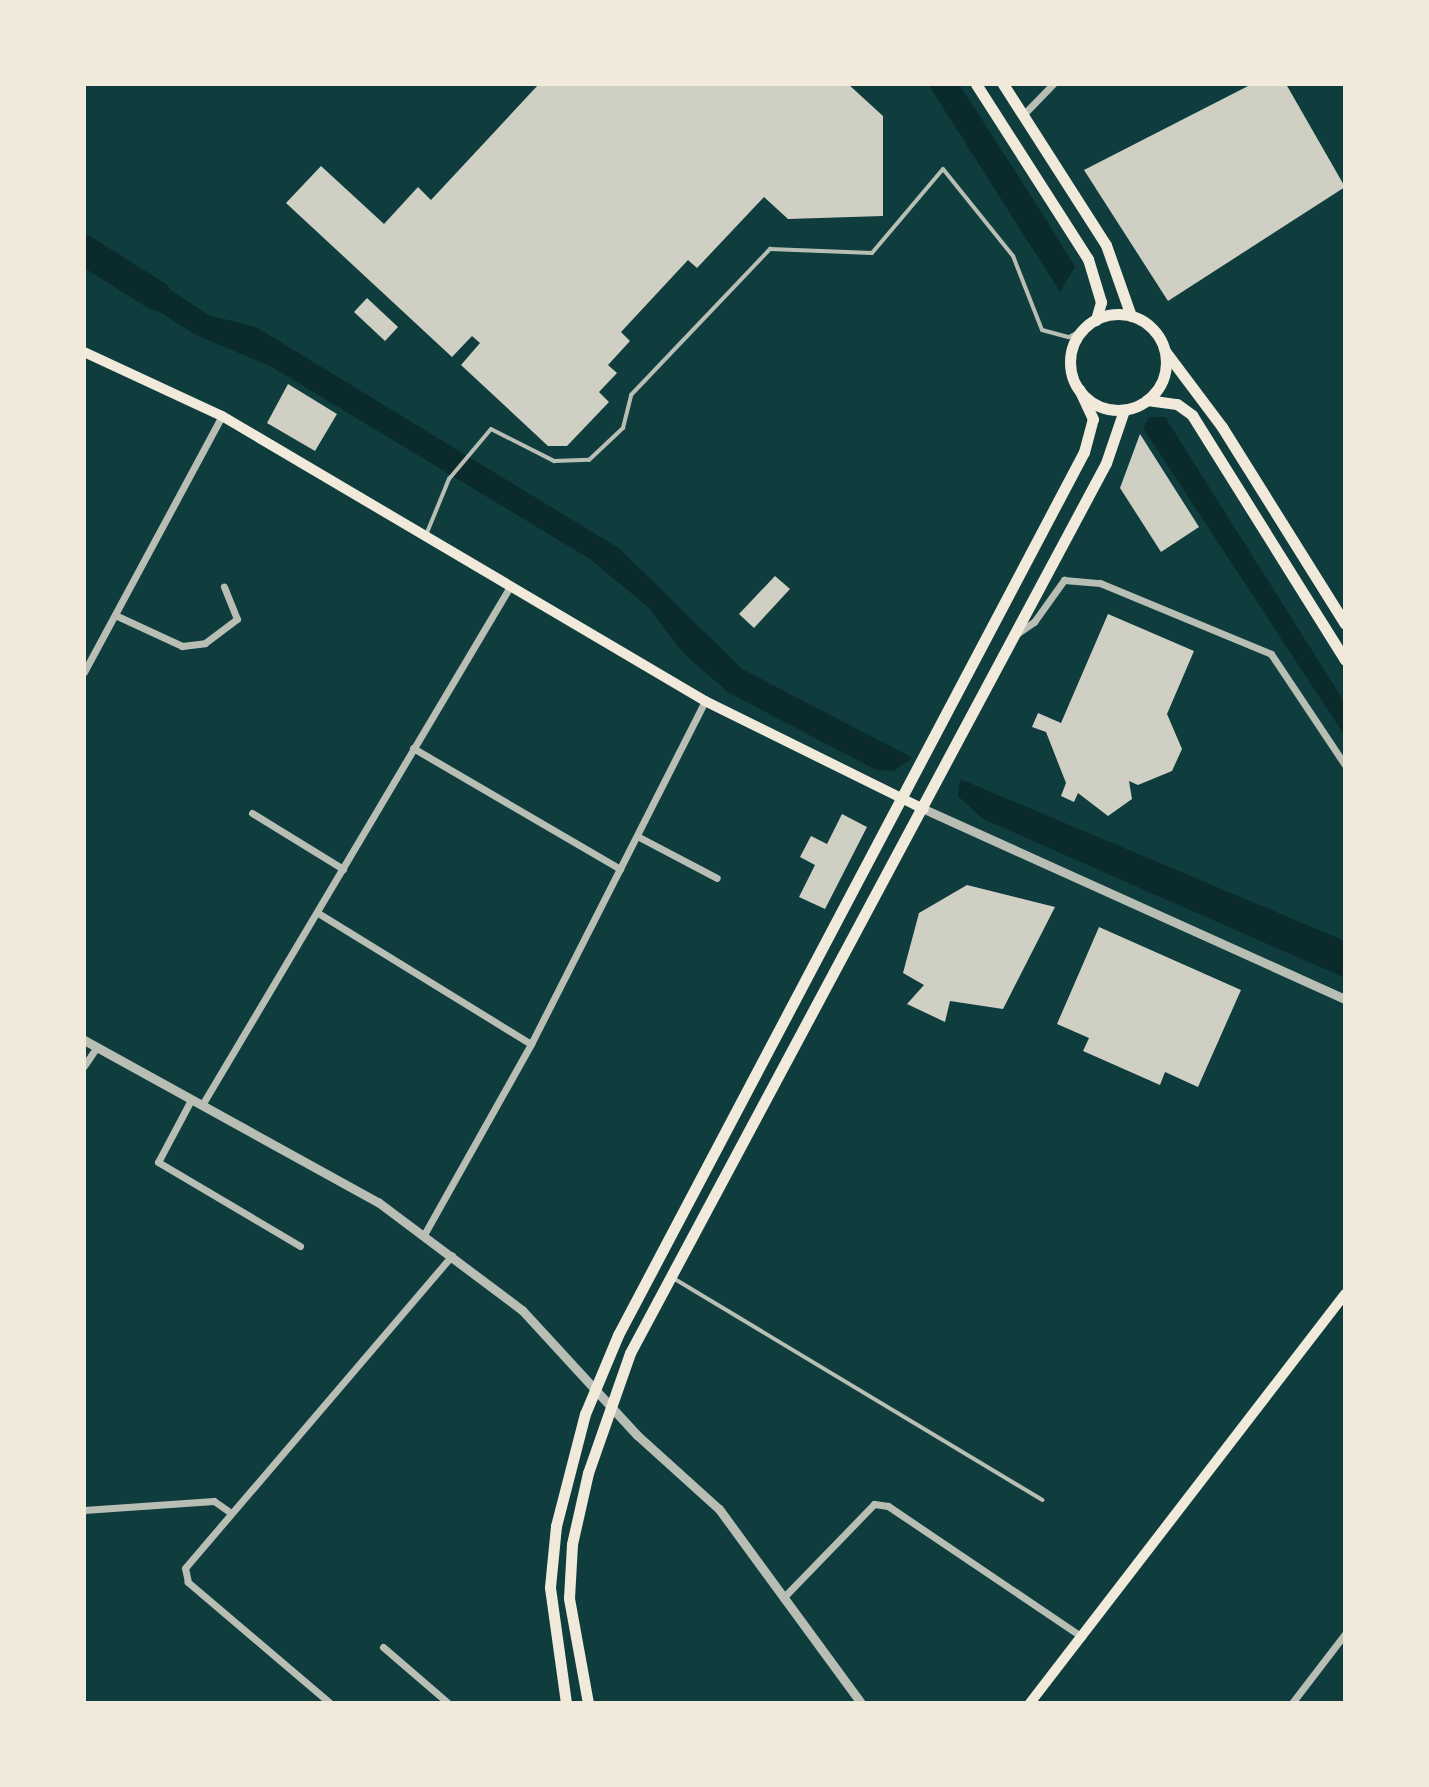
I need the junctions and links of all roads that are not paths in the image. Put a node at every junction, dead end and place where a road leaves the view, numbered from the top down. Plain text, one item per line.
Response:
1 (976, 84) edge
2 (1003, 84) edge
3 (1053, 84) edge
4 (1023, 115) junction
5 (1131, 316) junction
6 (1096, 320) junction
7 (1084, 329) junction
8 (1165, 351) junction
9 (84, 352) edge
10 (1079, 389) junction
11 (1147, 400) junction
12 (1124, 410) junction
13 (222, 416) junction
14 (426, 535) junction
15 (511, 585) junction
16 (224, 586) dead end
17 (115, 615) junction
18 (1345, 624) edge
19 (1009, 639) junction
20 (1345, 660) edge
21 (84, 672) edge
22 (705, 701) junction
23 (413, 748) junction
24 (1345, 765) edge
25 (901, 799) junction
26 (924, 809) junction
27 (252, 813) dead end
28 (637, 836) junction
29 (343, 869) junction
30 (620, 869) junction
31 (717, 878) dead end
32 (318, 913) junction
33 (1345, 999) edge
34 (84, 1040) edge
35 (531, 1044) junction
36 (97, 1047) junction
37 (84, 1066) edge
38 (191, 1100) junction
39 (202, 1105) junction
40 (425, 1233) junction
41 (300, 1246) dead end
42 (452, 1255) junction
43 (671, 1277) junction
44 (1345, 1294) edge
45 (595, 1390) junction
46 (612, 1401) junction
47 (1043, 1500) dead end
48 (84, 1510) edge
49 (231, 1513) junction
50 (783, 1598) junction
51 (1345, 1634) edge
52 (1082, 1637) junction
53 (383, 1647) dead end
54 (330, 1703) edge
55 (448, 1703) edge
56 (566, 1703) edge
57 (588, 1703) edge
58 (861, 1703) edge
59 (1030, 1703) edge
60 (1292, 1703) edge

1 - 6 main road
2 - 4 main road
3 - 4 street
4 - 5 main road
5 - 6 main road
5 - 8 main road
6 - 7 main road
7 - 10 main road
7 - 14 lane
8 - 11 main road
8 - 18 main road
9 - 13 main road
10 - 12 main road
10 - 25 main road
11 - 12 main road
11 - 20 main road
12 - 19 main road
13 - 14 main road
13 - 17 street
14 - 15 main road
15 - 22 main road
15 - 23 street
16 - 17 street
17 - 21 street
19 - 24 street
19 - 26 main road
22 - 25 main road
22 - 28 street
23 - 29 street
23 - 30 street
25 - 26 main road
25 - 45 main road
26 - 33 street
26 - 43 main road
27 - 29 street
28 - 30 street
28 - 31 street
29 - 32 street
30 - 35 street
32 - 35 street
32 - 39 street
34 - 36 street
35 - 40 street
36 - 37 street
36 - 38 street
38 - 39 street
38 - 41 street
39 - 40 street
40 - 42 street
42 - 45 street
42 - 49 street
43 - 46 main road
43 - 47 lane
44 - 52 main road
45 - 46 street
45 - 56 main road
46 - 50 street
46 - 57 main road
48 - 49 street
49 - 54 street
50 - 52 street
50 - 58 street
51 - 60 street
52 - 59 main road
53 - 55 street

